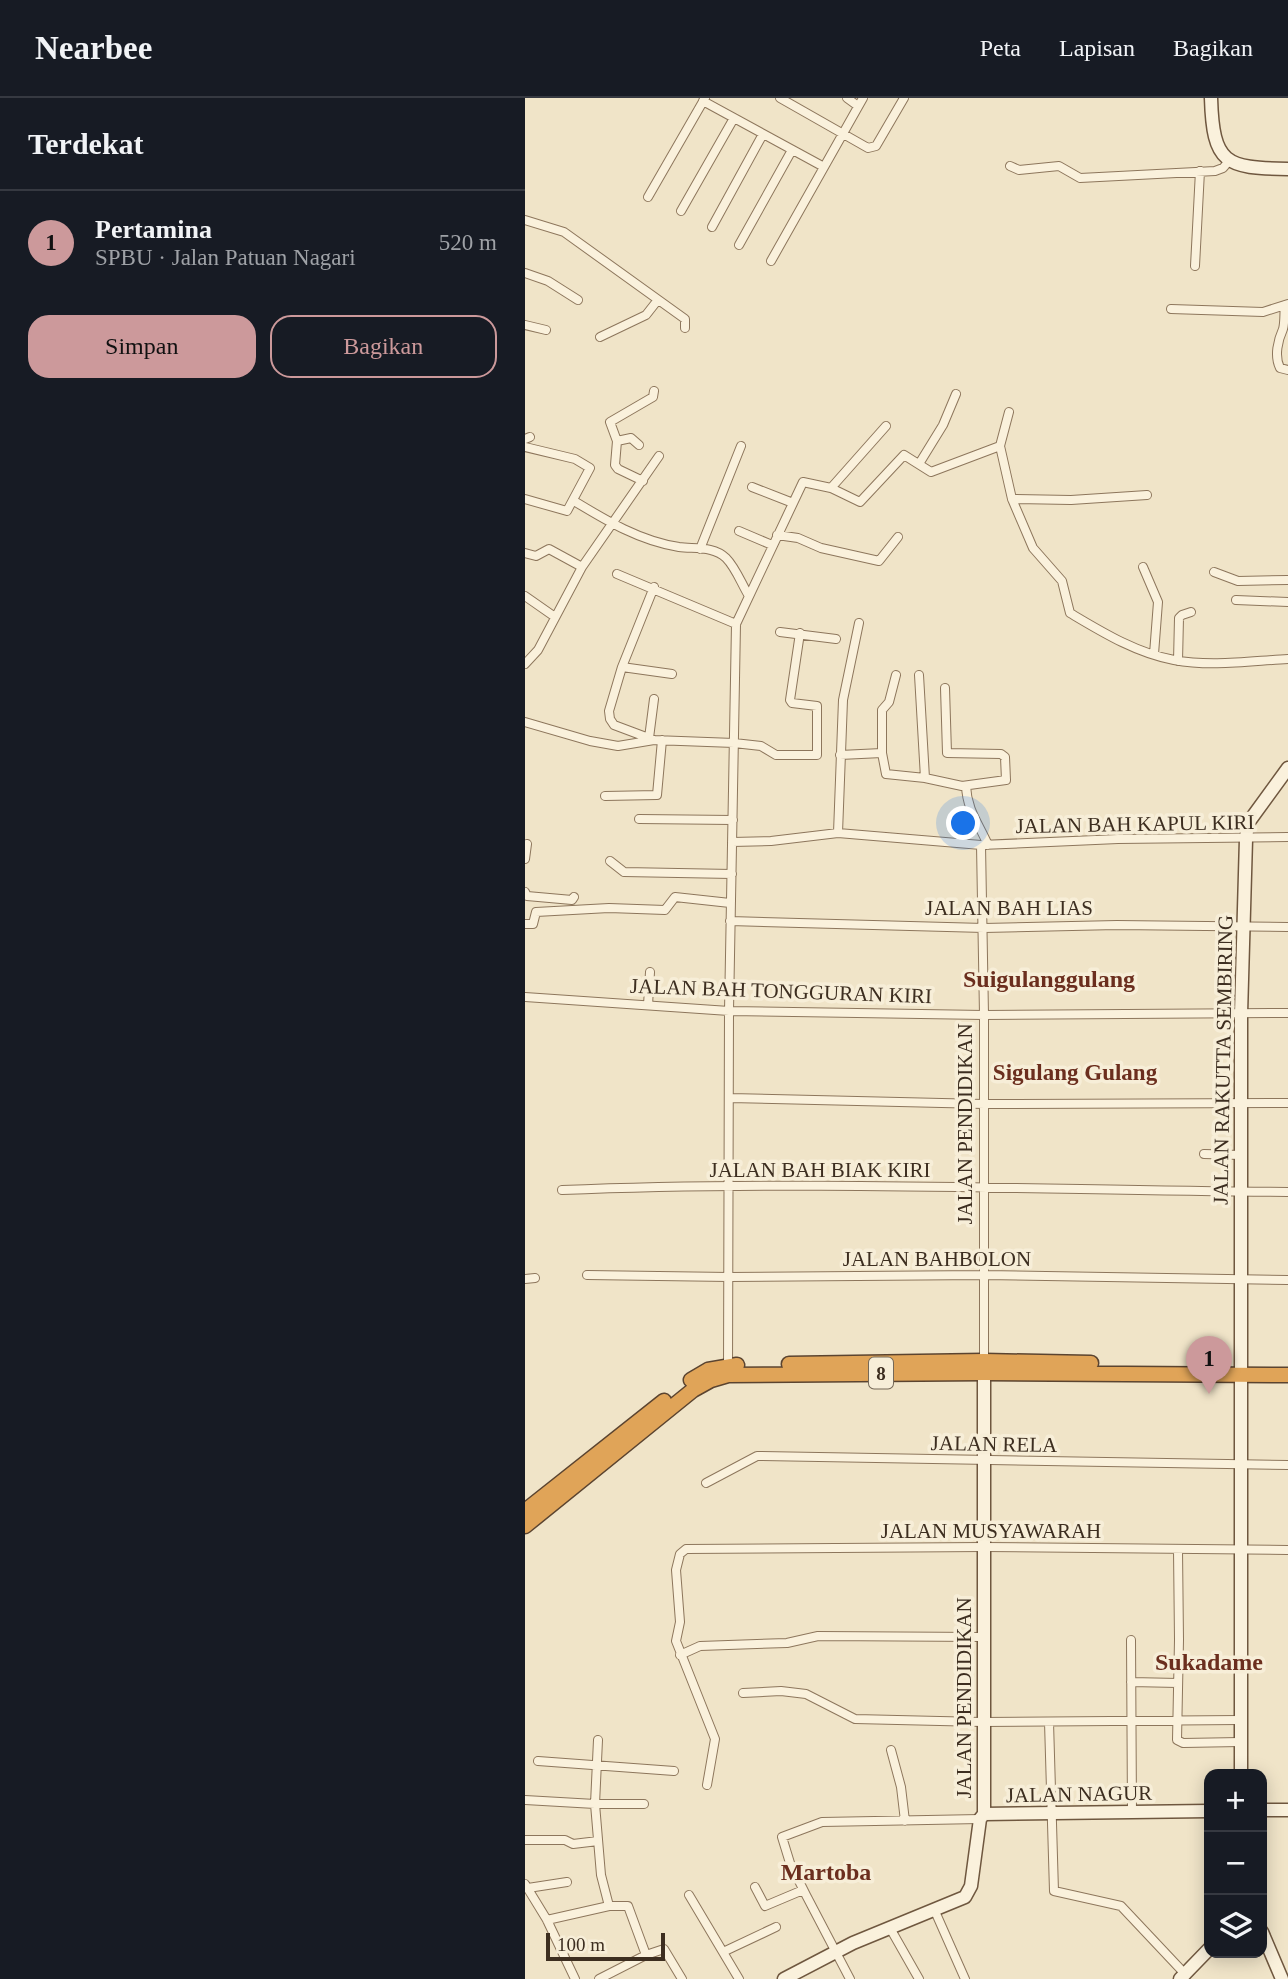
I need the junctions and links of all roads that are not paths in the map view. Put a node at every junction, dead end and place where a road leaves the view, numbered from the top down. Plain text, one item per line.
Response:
1 (780, 98) edge
2 (846, 98) edge
3 (905, 98) edge
4 (1211, 98) edge
5 (704, 99) edge
6 (861, 102) edge
7 (734, 118) junction
8 (843, 134) junction
9 (763, 135) junction
10 (792, 150) junction
11 (1229, 161) junction
12 (1010, 166) dead end
13 (824, 167) junction
14 (1288, 169) edge
15 (1200, 171) junction
16 (648, 197) dead end
17 (681, 211) dead end
18 (525, 220) edge
19 (712, 227) dead end
20 (739, 245) dead end
21 (771, 261) dead end
22 (1195, 266) dead end
23 (525, 273) edge
24 (578, 300) dead end
25 (657, 301) junction
26 (1286, 304) edge
27 (1171, 309) dead end
28 (525, 325) edge
29 (685, 328) dead end
30 (546, 330) dead end
31 (600, 337) dead end
32 (1288, 370) edge
33 (654, 391) dead end
34 (956, 394) dead end
35 (1009, 412) dead end
36 (886, 426) dead end
37 (617, 441) junction
38 (639, 445) dead end
39 (741, 446) dead end
40 (1000, 446) junction
41 (525, 447) edge
42 (659, 456) dead end
43 (919, 464) junction
44 (643, 481) junction
45 (753, 487) dead end
46 (831, 488) junction
47 (1147, 495) dead end
48 (525, 499) edge
49 (1012, 499) junction
50 (574, 501) junction
51 (793, 503) junction
52 (613, 525) junction
53 (739, 531) dead end
54 (776, 535) junction
55 (898, 537) dead end
56 (772, 545) junction
57 (700, 550) junction
58 (525, 553) edge
59 (582, 567) junction
60 (1143, 568) dead end
61 (1214, 572) dead end
62 (617, 574) dead end
63 (1288, 580) edge
64 (654, 587) junction
65 (525, 596) edge
66 (749, 596) junction
67 (1236, 600) dead end
68 (1288, 602) edge
69 (1191, 612) dead end
70 (555, 617) junction
71 (859, 622) dead end
72 (736, 624) junction
73 (780, 632) dead end
74 (800, 634) junction
75 (836, 639) dead end
76 (1154, 654) junction
77 (1288, 659) edge
78 (1178, 661) junction
79 (525, 664) edge
80 (622, 667) junction
81 (672, 674) dead end
82 (896, 675) dead end
83 (919, 676) dead end
84 (945, 688) dead end
85 (654, 699) dead end
86 (525, 722) edge
87 (655, 739) junction
88 (734, 743) junction
89 (882, 753) junction
90 (840, 755) junction
91 (1288, 768) edge
92 (925, 778) junction
93 (966, 786) junction
94 (605, 796) dead end
95 (639, 819) dead end
96 (733, 820) junction
97 (838, 834) junction
98 (1288, 837) edge
99 (1246, 839) junction
100 (732, 842) junction
101 (527, 844) dead end
102 (985, 845) junction
103 (525, 859) edge
104 (611, 861) dead end
105 (732, 874) junction
106 (528, 894) edge
107 (574, 897) dead end
108 (730, 903) junction
109 (534, 914) junction
110 (730, 921) junction
111 (525, 924) edge
112 (1244, 927) junction
113 (1288, 927) edge
114 (984, 928) junction
115 (650, 972) dead end
116 (525, 997) edge
117 (648, 1005) junction
118 (729, 1011) junction
119 (1288, 1013) edge
120 (1241, 1014) junction
121 (984, 1015) junction
122 (730, 1098) junction
123 (1241, 1103) junction
124 (1288, 1103) edge
125 (984, 1104) junction
126 (1204, 1154) dead end
127 (1241, 1155) junction
128 (730, 1187) junction
129 (985, 1187) junction
130 (562, 1190) dead end
131 (1241, 1191) junction
132 (1288, 1192) edge
133 (587, 1275) dead end
134 (984, 1275) junction
135 (729, 1277) junction
136 (535, 1278) dead end
137 (525, 1279) edge
138 (1241, 1280) junction
139 (1288, 1280) edge
140 (1288, 1366) edge
141 (984, 1367) junction
142 (728, 1370) junction
143 (1242, 1370) junction
144 (1288, 1375) edge
145 (985, 1461) junction
146 (1288, 1465) edge
147 (1241, 1466) junction
148 (706, 1483) dead end
149 (525, 1511) edge
150 (525, 1526) edge
151 (984, 1547) junction
152 (1178, 1550) junction
153 (1240, 1550) junction
154 (1288, 1550) edge
155 (983, 1637) junction
156 (1131, 1640) dead end
157 (680, 1655) junction
158 (1131, 1682) junction
159 (1178, 1683) junction
160 (743, 1693) dead end
161 (1240, 1720) junction
162 (1177, 1721) junction
163 (982, 1722) junction
164 (1049, 1722) junction
165 (1132, 1722) junction
166 (598, 1740) dead end
167 (1240, 1742) junction
168 (891, 1750) dead end
169 (538, 1761) dead end
170 (598, 1766) junction
171 (1241, 1769) edge
172 (674, 1771) dead end
173 (707, 1785) dead end
174 (525, 1800) edge
175 (595, 1804) junction
176 (644, 1804) dead end
177 (1267, 1810) edge
178 (1288, 1810) edge
179 (1204, 1811) edge
180 (1052, 1813) junction
181 (1132, 1813) junction
182 (982, 1817) junction
183 (905, 1821) junction
184 (525, 1840) edge
185 (598, 1842) junction
186 (567, 1882) dead end
187 (526, 1886) edge
188 (755, 1887) dead end
189 (803, 1890) junction
190 (689, 1895) dead end
191 (609, 1906) junction
192 (934, 1909) junction
193 (547, 1920) junction
194 (776, 1927) dead end
195 (890, 1928) junction
196 (1267, 1944) edge
197 (723, 1952) junction
198 (837, 1952) junction
199 (646, 1955) junction
200 (1204, 1955) edge
201 (1184, 1977) edge
202 (575, 1979) edge
203 (599, 1979) edge
204 (682, 1979) edge
205 (739, 1979) edge
206 (784, 1979) edge
207 (849, 1979) edge
208 (919, 1979) edge
209 (965, 1979) edge
210 (1282, 1979) edge

1 - 8 street
2 - 6 street
3 - 8 street
4 - 11 main road
5 - 7 street
5 - 16 street
6 - 8 street
7 - 9 street
7 - 17 street
8 - 13 street
9 - 10 street
9 - 19 street
10 - 13 street
10 - 20 street
11 - 14 main road
11 - 15 street
12 - 15 street
13 - 21 street
15 - 22 street
18 - 25 street
23 - 24 street
25 - 29 street
25 - 31 street
26 - 27 street
26 - 32 street
28 - 30 street
33 - 37 street
34 - 43 street
35 - 40 street
36 - 46 street
37 - 38 street
37 - 44 street
39 - 57 street
40 - 43 street
40 - 49 street
41 - 50 street
42 - 44 street
43 - 46 street
44 - 52 street
45 - 51 street
46 - 51 street
47 - 49 street
48 - 50 street
49 - 76 street
50 - 52 street
51 - 54 street
52 - 57 street
52 - 59 street
53 - 56 street
54 - 55 street
54 - 56 street
56 - 66 street
57 - 66 street
58 - 59 street
59 - 70 street
60 - 76 street
61 - 63 street
62 - 64 street
64 - 72 street
64 - 80 street
65 - 70 street
66 - 72 street
67 - 68 street
69 - 78 street
70 - 79 street
71 - 90 street
72 - 88 street
73 - 74 street
74 - 75 street
74 - 88 street
76 - 78 street
77 - 78 street
80 - 81 street
80 - 87 street
82 - 89 street
83 - 92 street
84 - 93 street
85 - 87 street
86 - 87 street
87 - 88 street
87 - 94 street
88 - 96 street
89 - 90 street
89 - 92 street
90 - 97 street
91 - 99 main road, JALAN RAKUTTA SEMBIRING
92 - 93 street
93 - 102 street
95 - 96 street
96 - 100 street
97 - 100 street, JALAN BAH KAPUL KIRI
97 - 102 street, JALAN BAH KAPUL KIRI
98 - 99 street, JALAN BAH KAPUL KIRI
99 - 102 street, JALAN BAH KAPUL KIRI
99 - 112 main road, JALAN RAKUTTA SEMBIRING
100 - 105 street
101 - 103 street
102 - 114 street, JALAN PENDIDIKAN
104 - 105 street
105 - 108 street
106 - 107 street
106 - 109 street
108 - 109 street
108 - 110 street
109 - 111 street
110 - 114 street, JALAN BAH LIAS
110 - 118 street
112 - 113 street, JALAN BAH LIAS
112 - 114 street, JALAN BAH LIAS
112 - 120 main road, JALAN RAKUTTA SEMBIRING
114 - 121 street, JALAN PENDIDIKAN
115 - 117 street
116 - 117 street, JALAN BAH TONGGURAN KIRI
117 - 118 street, JALAN BAH TONGGURAN KIRI
118 - 121 street, JALAN BAH TONGGURAN KIRI
118 - 122 street
119 - 120 street, JALAN BAH TONGGURAN KIRI
120 - 121 street, JALAN BAH TONGGURAN KIRI
120 - 123 main road, JALAN RAKUTTA SEMBIRING
121 - 125 street, JALAN PENDIDIKAN
122 - 125 street
122 - 128 street
123 - 124 street
123 - 125 street
123 - 127 main road, JALAN RAKUTTA SEMBIRING
125 - 129 street, JALAN PENDIDIKAN
126 - 127 street
127 - 131 main road, JALAN RAKUTTA SEMBIRING
128 - 129 street, JALAN BAH BIAK KIRI
128 - 130 street, JALAN BAH BIAK KIRI
128 - 135 street
129 - 131 street, JALAN BAH BIAK KIRI
129 - 134 street, JALAN PENDIDIKAN
131 - 132 street, JALAN BAH BIAK KIRI
131 - 138 main road, JALAN RAKUTTA SEMBIRING
133 - 135 street, JALAN BAHBOLON
134 - 135 street, JALAN BAHBOLON
134 - 138 street, JALAN BAHBOLON
134 - 141 street, JALAN PENDIDIKAN
135 - 142 street
136 - 137 street
138 - 139 street, JALAN BAHBOLON
138 - 143 main road, JALAN RAKUTTA SEMBIRING
140 - 143 highway, 8
141 - 142 highway, 8
141 - 143 highway, 8
141 - 145 main road, JALAN PENDIDIKAN
142 - 149 highway, 8
142 - 150 highway, 8
143 - 144 highway, 8
143 - 147 main road, JALAN RAKUTTA SEMBIRING
145 - 147 street, JALAN RELA
145 - 148 street, JALAN RELA
145 - 151 main road, JALAN PENDIDIKAN
146 - 147 street, JALAN RELA
147 - 153 main road, JALAN RAKUTTA SEMBIRING
151 - 152 street, JALAN MUSYAWARAH
151 - 155 main road, JALAN PENDIDIKAN
151 - 157 street, JALAN MUSYAWARAH
152 - 153 street, JALAN MUSYAWARAH
152 - 159 street
153 - 154 street, JALAN MUSYAWARAH
153 - 161 main road, JALAN RAKUTTA SEMBIRING
155 - 157 street
155 - 163 main road, JALAN PENDIDIKAN
156 - 158 street
157 - 173 street
158 - 159 street
158 - 165 street
159 - 162 street
160 - 163 street
161 - 162 street
161 - 167 main road, JALAN RAKUTTA SEMBIRING
162 - 165 street
162 - 167 street
163 - 164 street
163 - 182 main road, JALAN PENDIDIKAN
164 - 165 street
164 - 180 street
165 - 181 street
166 - 170 street
167 - 171 main road, JALAN RAKUTTA SEMBIRING
168 - 183 street
169 - 170 street
170 - 172 street
170 - 175 street
174 - 175 street
175 - 176 street
175 - 185 street
177 - 178 main road
179 - 181 main road, JALAN NAGUR
180 - 181 main road, JALAN NAGUR
180 - 182 main road, JALAN NAGUR
180 - 201 street
182 - 183 street
182 - 192 main road, JALAN NAGUR
183 - 189 street
184 - 185 street
185 - 191 street
186 - 187 street
187 - 193 street
188 - 189 street
189 - 198 street
190 - 197 street
191 - 193 street
191 - 199 street
192 - 195 main road, JALAN NAGUR
192 - 209 street
193 - 202 street
194 - 197 street
195 - 198 main road, JALAN NAGUR
195 - 208 street
196 - 210 main road
197 - 205 street
198 - 206 main road, JALAN NAGUR
198 - 207 street
199 - 203 street
199 - 204 street
200 - 201 main road

